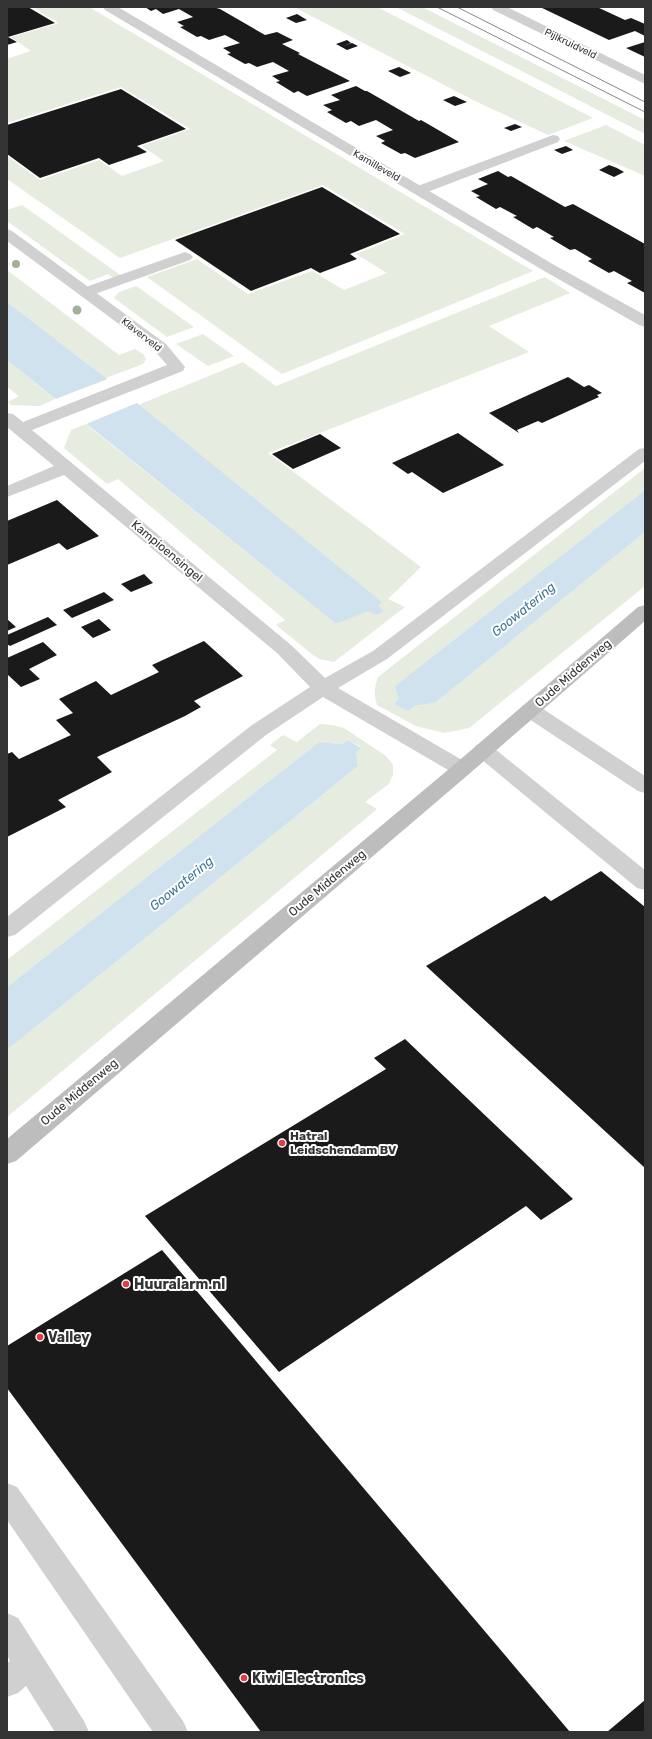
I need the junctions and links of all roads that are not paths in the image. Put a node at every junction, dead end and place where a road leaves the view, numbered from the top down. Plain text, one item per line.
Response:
1 (109, 7) edge
2 (497, 7) edge
3 (645, 80) edge
4 (553, 139) dead end
5 (420, 190) junction
6 (7, 234) edge
7 (184, 257) dead end
8 (86, 292) junction
9 (645, 322) edge
10 (14, 424) edge
11 (645, 453) edge
12 (66, 468) junction
13 (7, 492) edge
14 (645, 611) edge
15 (323, 688) junction
16 (530, 710) junction
17 (483, 750) junction
18 (462, 769) junction
19 (645, 786) edge
20 (645, 882) edge
21 (7, 929) edge
22 (7, 1154) edge
23 (7, 1496) edge
24 (7, 1628) edge
25 (19, 1673) edge
26 (73, 1732) edge
27 (172, 1732) edge

1 - 5 street, Kamilleveld
2 - 3 street, Pijlkruidveld
4 - 5 street
5 - 9 street, Kamilleveld
6 - 8 street, Klaverveld
7 - 8 street
8 - 10 street, Klaverveld
10 - 12 street, Kampioensingel
11 - 15 street
12 - 13 street
12 - 15 street, Kampioensingel
14 - 16 street, Oude Middenweg
15 - 18 street, Kampioensingel
15 - 21 street
16 - 17 street, Oude Middenweg
16 - 19 street
17 - 18 street, Oude Middenweg
17 - 20 street
18 - 22 street, Oude Middenweg
23 - 27 street
24 - 25 street
25 - 26 street

